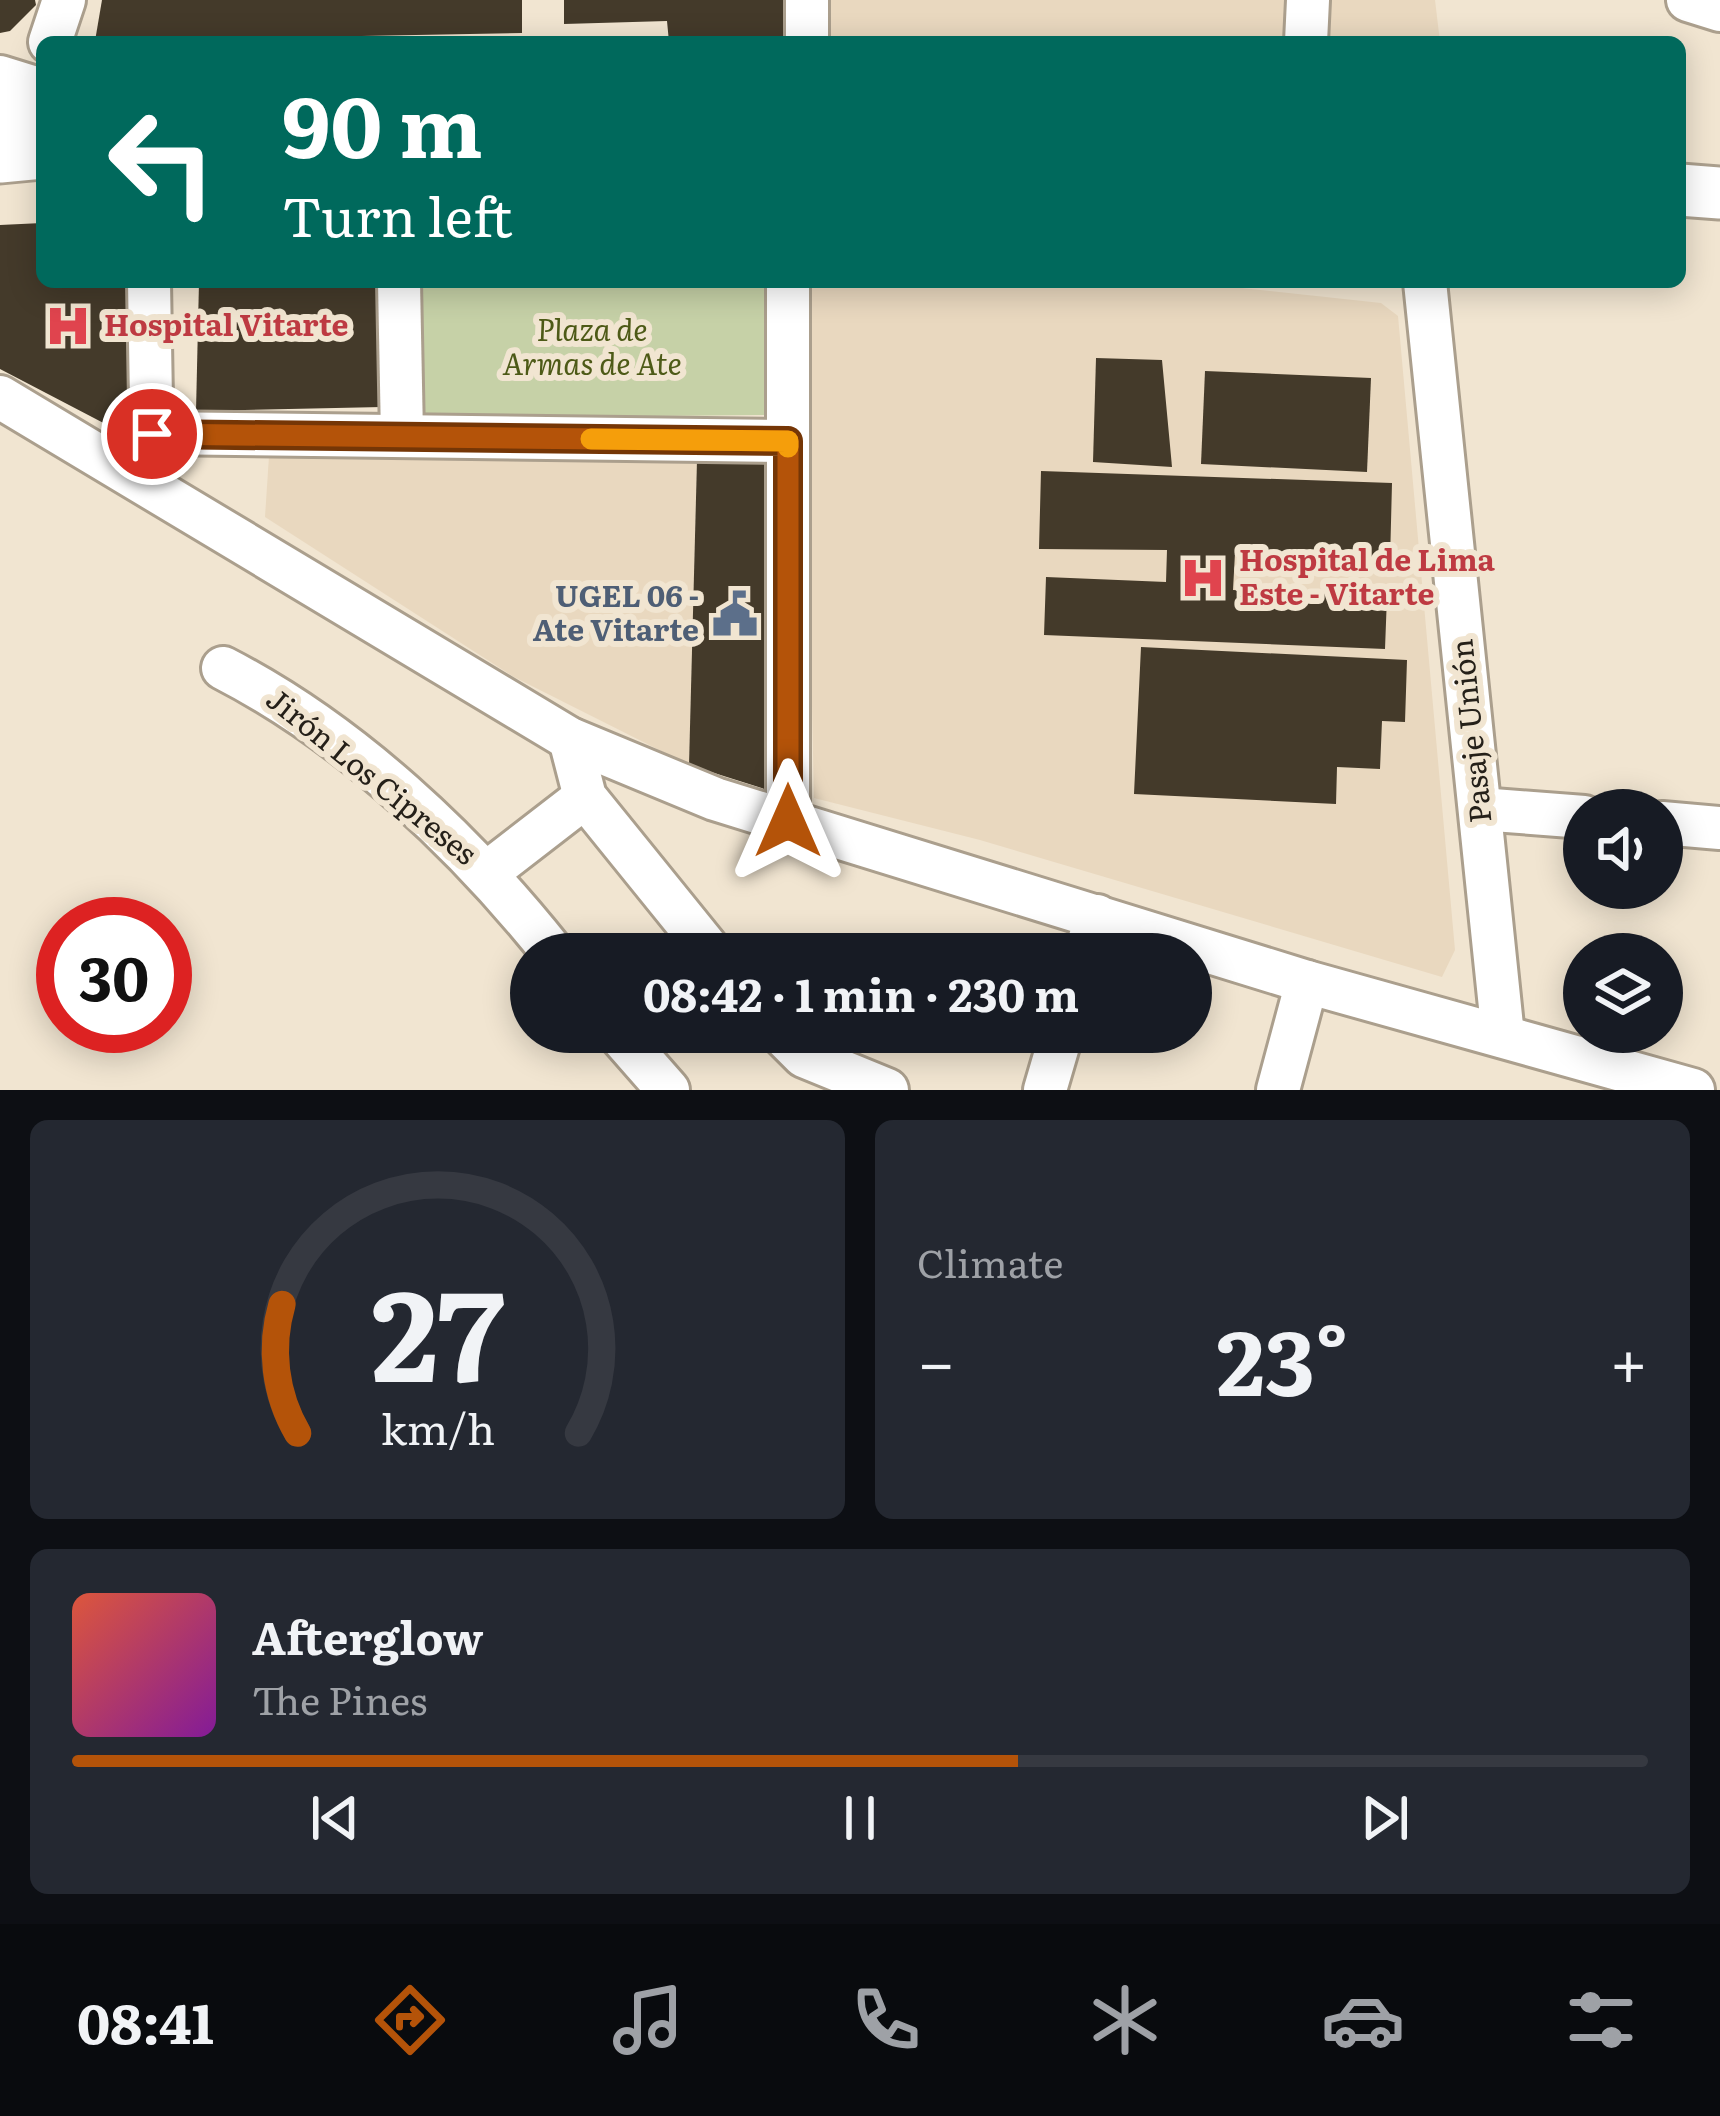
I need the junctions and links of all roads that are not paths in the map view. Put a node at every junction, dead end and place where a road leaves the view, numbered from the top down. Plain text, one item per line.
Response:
1 (64, 0) edge
2 (807, 0) edge
3 (1308, 0) edge
4 (1688, 0) edge
5 (1720, 10) edge
6 (52, 36) edge
7 (807, 36) edge
8 (1306, 36) edge
9 (36, 154) edge
10 (0, 160) edge
11 (36, 164) edge
12 (1686, 190) edge
13 (1720, 193) edge
14 (1686, 225) edge
15 (1720, 228) edge
16 (149, 288) edge
17 (399, 288) edge
18 (788, 288) edge
19 (1426, 288) edge
20 (0, 397) edge
21 (152, 434) junction
22 (402, 436) junction
23 (788, 441) junction
24 (153, 487) junction
25 (223, 668) dead end
26 (570, 739) junction
27 (585, 797) junction
28 (1480, 809) junction
29 (1563, 815) edge
30 (788, 821) junction
31 (1683, 825) edge
32 (1720, 828) edge
33 (488, 872) junction
34 (537, 933) edge
35 (695, 933) edge
36 (1086, 933) edge
37 (1212, 961) edge
38 (1307, 982) junction
39 (1503, 1036) junction
40 (635, 1053) edge
41 (801, 1053) edge
42 (1056, 1053) edge
43 (1648, 1084) edge
44 (668, 1090) edge
45 (887, 1090) edge
46 (1045, 1090) edge
47 (1277, 1090) edge
48 (1693, 1090) edge

1 - 6 street
2 - 7 street
3 - 8 street
4 - 5 street
9 - 10 main road
10 - 11 street
12 - 13 main road
14 - 15 main road
16 - 21 street
17 - 22 street
18 - 23 street
19 - 28 street, Pasaje Unión
20 - 24 street
21 - 22 street
21 - 24 street
22 - 23 street
23 - 30 street
24 - 26 street
25 - 33 street, Jirón Los Cipreses
26 - 27 street
26 - 30 street
27 - 33 street
27 - 35 street
28 - 29 street
28 - 39 street, Pasaje Unión
30 - 36 street
31 - 32 street
33 - 34 street, Jirón Los Cipreses
37 - 38 street
38 - 39 street
38 - 47 street
39 - 43 street
40 - 44 street
41 - 45 street
42 - 46 street
43 - 48 street

